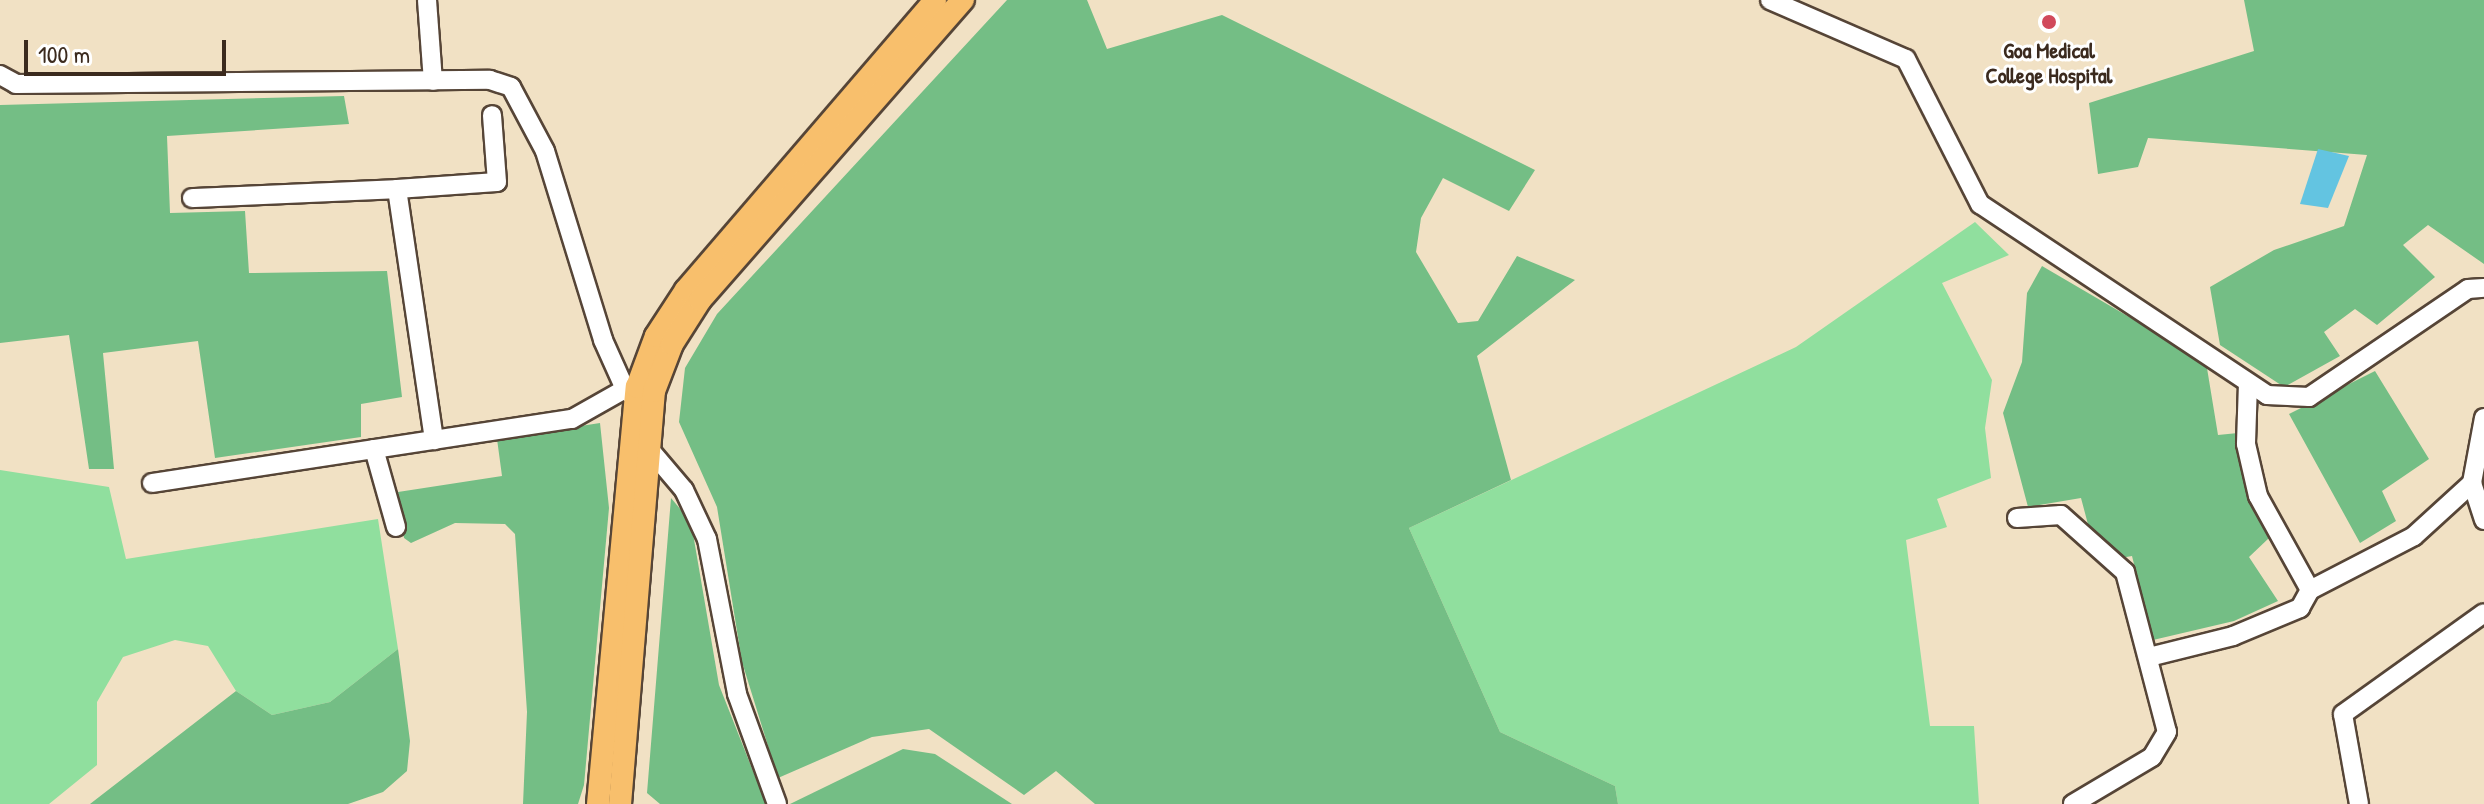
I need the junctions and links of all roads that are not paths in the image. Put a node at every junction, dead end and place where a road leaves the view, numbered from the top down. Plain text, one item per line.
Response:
1 (427, 0) edge
2 (935, 0) edge
3 (963, 0) edge
4 (1770, 0) edge
5 (0, 75) edge
6 (433, 81) junction
7 (492, 115) dead end
8 (397, 189) junction
9 (192, 198) dead end
10 (2484, 288) edge
11 (2248, 383) junction
12 (638, 400) junction
13 (2484, 418) edge
14 (434, 440) junction
15 (641, 440) junction
16 (374, 449) junction
17 (152, 483) dead end
18 (2472, 483) junction
19 (2017, 518) dead end
20 (2484, 520) edge
21 (396, 527) dead end
22 (2310, 590) junction
23 (2484, 613) edge
24 (2149, 657) junction
25 (598, 804) edge
26 (620, 804) edge
27 (777, 804) edge
28 (2073, 804) edge
29 (2359, 804) edge

1 - 6 street
2 - 12 main road
3 - 12 main road
4 - 11 street
5 - 6 street
6 - 12 street
7 - 8 street
8 - 9 street
8 - 14 street
10 - 11 street
11 - 22 street
12 - 14 street
12 - 15 main road
13 - 18 street
14 - 16 street
15 - 25 main road
15 - 26 main road
15 - 27 street
16 - 17 street
16 - 21 street
18 - 20 street
18 - 22 street
19 - 24 street
22 - 24 street
23 - 29 street
24 - 28 street

